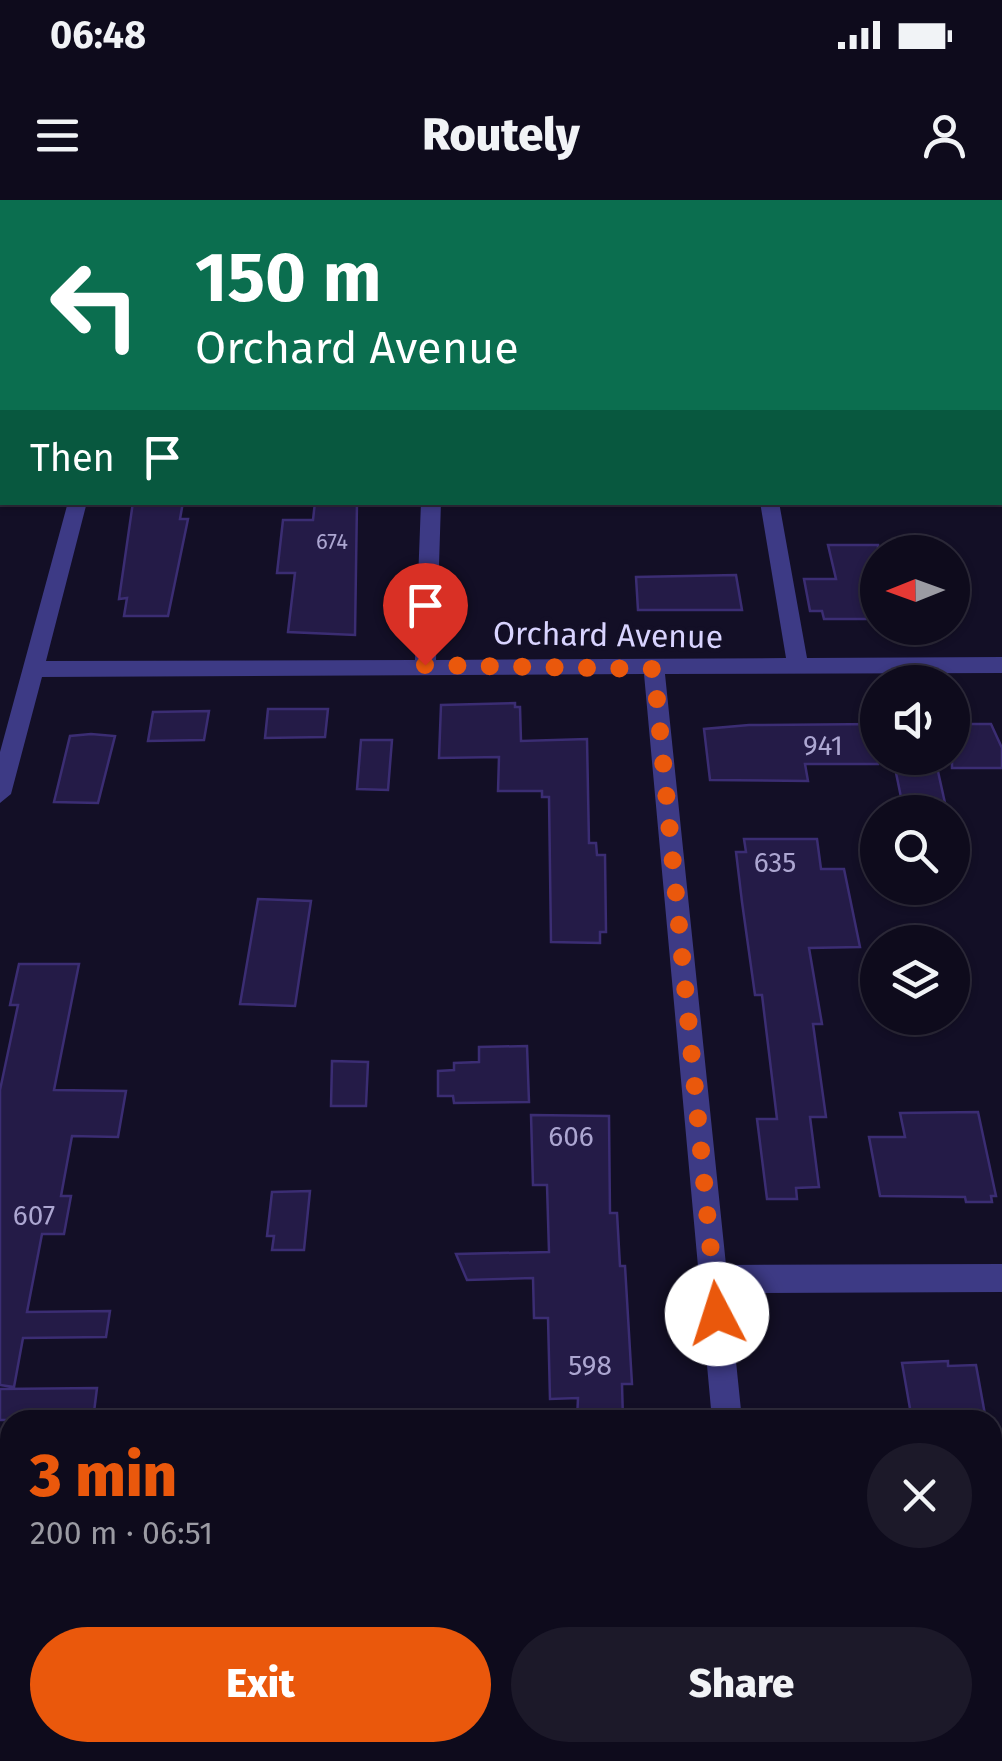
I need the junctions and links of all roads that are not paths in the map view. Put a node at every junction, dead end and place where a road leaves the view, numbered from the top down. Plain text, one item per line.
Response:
1 (77, 505) edge
2 (431, 505) edge
3 (770, 505) edge
4 (425, 665) junction
5 (1002, 665) edge
6 (798, 668) junction
7 (34, 669) junction
8 (654, 669) junction
9 (0, 794) edge
10 (1002, 1278) edge
11 (714, 1279) junction
12 (726, 1410) edge

1 - 7 street
2 - 4 street
3 - 6 street
4 - 7 street, Orchard Avenue
4 - 8 street, Orchard Avenue
5 - 6 street, Orchard Avenue
6 - 8 street, Orchard Avenue
7 - 9 street
8 - 11 street
10 - 11 street
11 - 12 street

